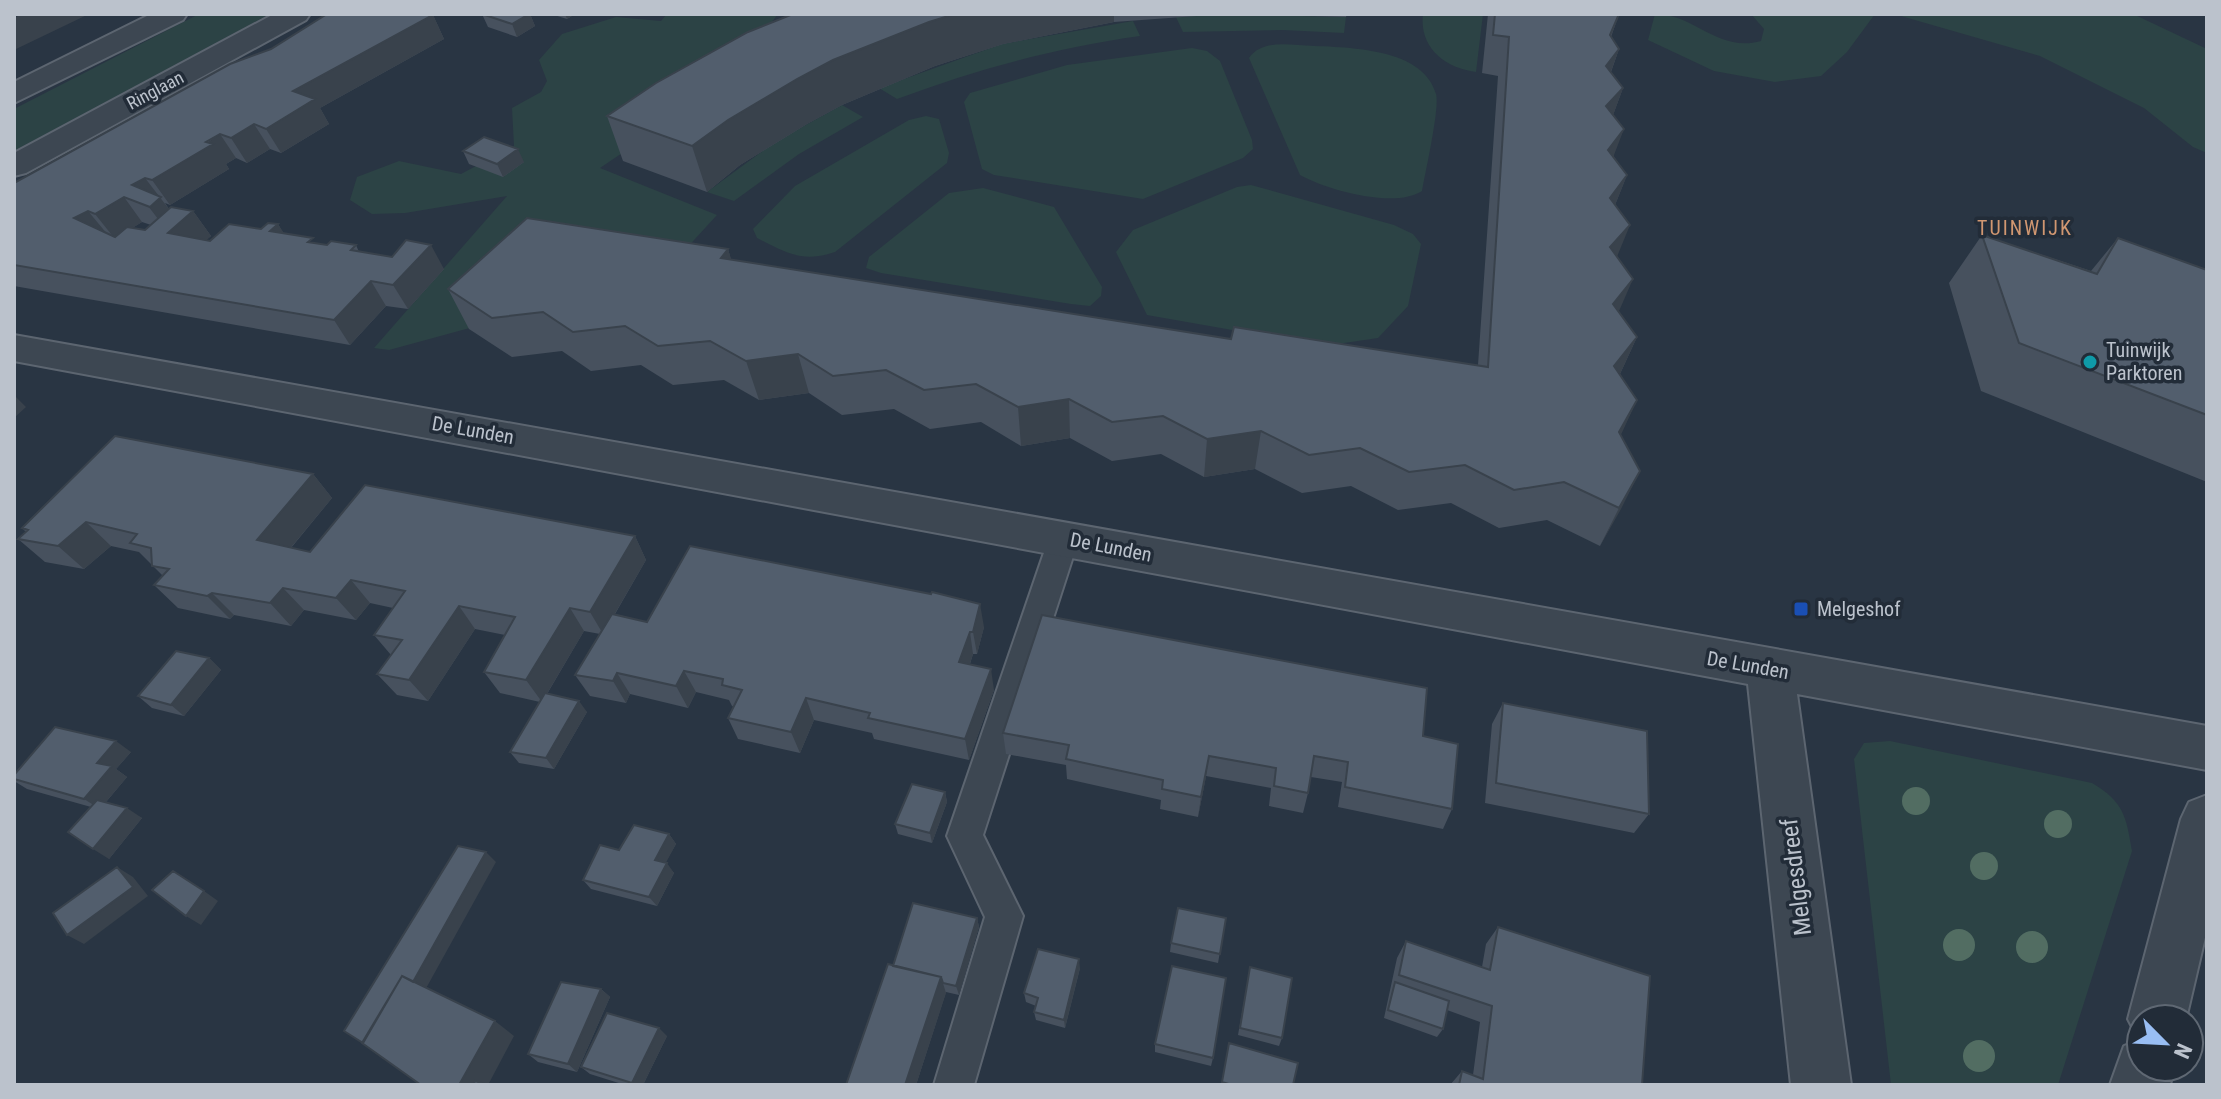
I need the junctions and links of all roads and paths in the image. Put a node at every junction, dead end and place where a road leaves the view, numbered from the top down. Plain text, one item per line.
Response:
1 (173, 14) edge
2 (296, 14) edge
3 (14, 94) edge
4 (14, 166) edge
5 (14, 348) edge
6 (1064, 538) junction
7 (1770, 669) junction
8 (2207, 748) edge
9 (2207, 819) edge
10 (2161, 1003) edge
11 (954, 1085) edge
12 (1821, 1085) edge

1 - 3 street
2 - 4 street, Ringlaan
5 - 6 street, De Lunden
6 - 7 street, De Lunden
6 - 11 lane
7 - 8 street, De Lunden
7 - 12 street, Melgesdreef
9 - 10 street

